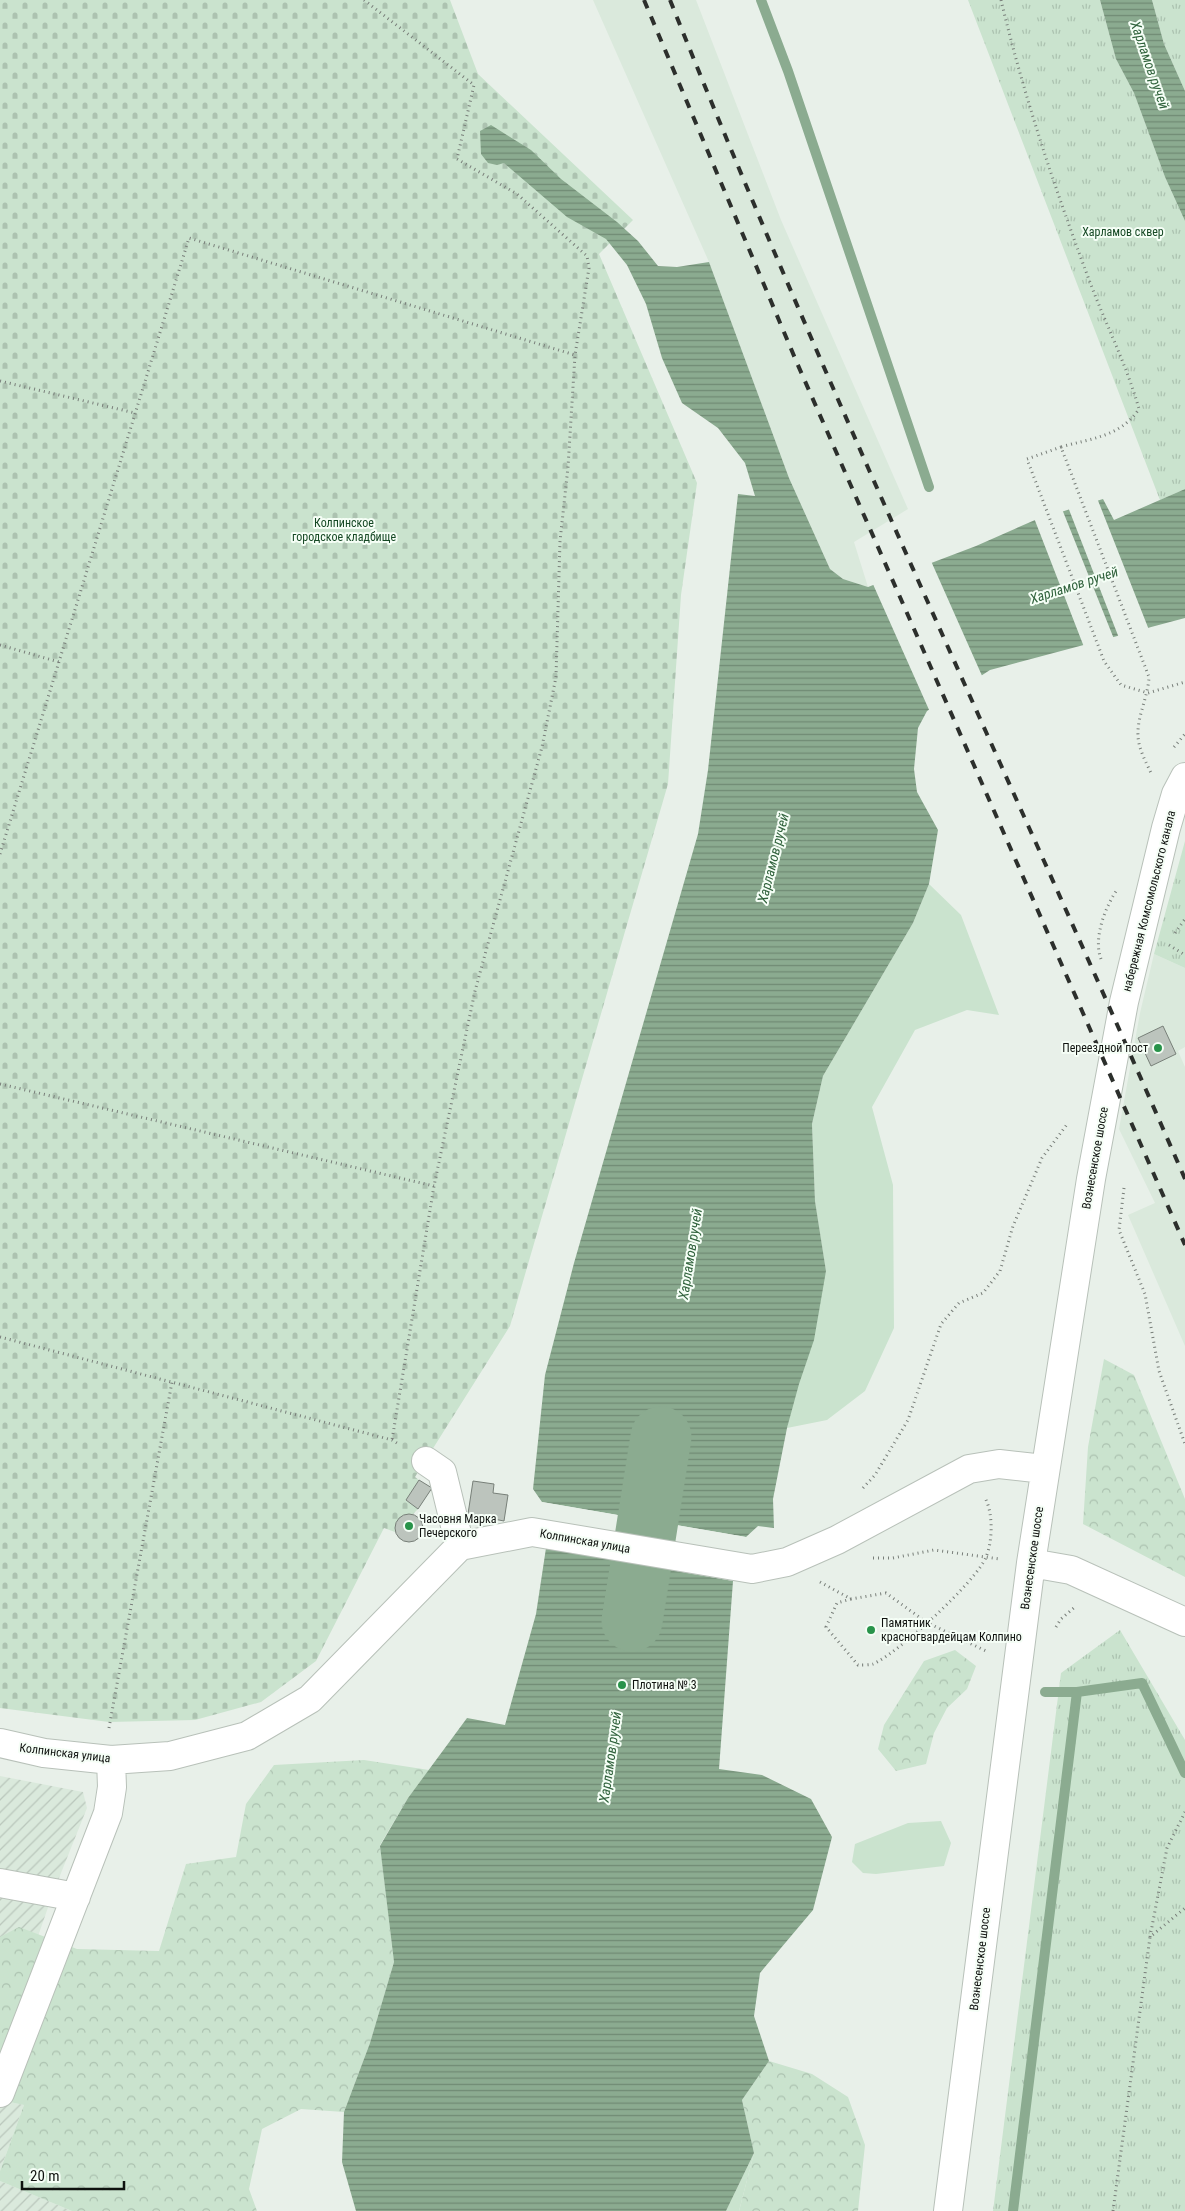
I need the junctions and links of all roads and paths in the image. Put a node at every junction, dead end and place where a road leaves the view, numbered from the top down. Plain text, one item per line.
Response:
1 (364, 0) edge
2 (1002, 0) edge
3 (575, 354) junction
4 (0, 381) edge
5 (135, 413) junction
6 (1061, 446) junction
7 (0, 646) edge
8 (59, 662) junction
9 (1185, 682) edge
10 (1148, 693) junction
11 (1185, 777) edge
12 (1153, 778) dead end
13 (0, 854) edge
14 (1166, 944) dead end
15 (1185, 955) edge
16 (1119, 1026) joint
17 (0, 1084) edge
18 (1104, 1108) junction
19 (1125, 1179) dead end
20 (434, 1186) junction
21 (0, 1337) edge
22 (172, 1382) junction
23 (392, 1440) junction
24 (1185, 1444) edge
25 (426, 1461) joint
26 (968, 1469) junction
27 (1044, 1469) junction
28 (857, 1495) dead end
29 (460, 1546) junction
30 (987, 1557) junction
31 (865, 1558) dead end
32 (787, 1562) junction
33 (1031, 1563) junction
34 (1112, 1589) junction
35 (851, 1599) junction
36 (926, 1622) junction
37 (1185, 1622) edge
38 (1053, 1633) dead end
39 (990, 1653) dead end
40 (0, 1743) edge
41 (111, 1760) junction
42 (1185, 1812) edge
43 (0, 1883) edge
44 (76, 1897) junction
45 (1185, 1908) edge
46 (1150, 1937) junction
47 (0, 2093) edge
48 (948, 2211) edge
49 (1113, 2211) edge

1 - 3 path
2 - 6 path
3 - 5 path
3 - 20 path
4 - 5 path
5 - 8 path
6 - 10 path
6 - 10 path
7 - 8 path
8 - 13 path
9 - 10 path
10 - 12 path
11 - 16 street, набережная Комсомольского канала
14 - 15 path
16 - 18 street, Вознесенское шоссе
17 - 20 path
18 - 27 street, Вознесенское шоссе
18 - 28 path
19 - 24 path
20 - 23 path
21 - 22 path
22 - 23 path
22 - 41 path
23 - 25 path
25 - 29 street
26 - 27 street, Колпинская улица
26 - 30 path
26 - 32 street, Колпинская улица
27 - 33 street, Вознесенское шоссе
29 - 32 street, Колпинская улица
29 - 41 street, Колпинская улица
30 - 31 path
30 - 33 path
30 - 36 path
32 - 35 path
33 - 34 street
33 - 48 street, Вознесенское шоссе
34 - 37 street
34 - 38 path
35 - 36 path
35 - 36 path
36 - 39 path
40 - 41 street, Колпинская улица
41 - 44 street
42 - 46 path
43 - 44 street
44 - 47 street
45 - 46 path
46 - 49 path

